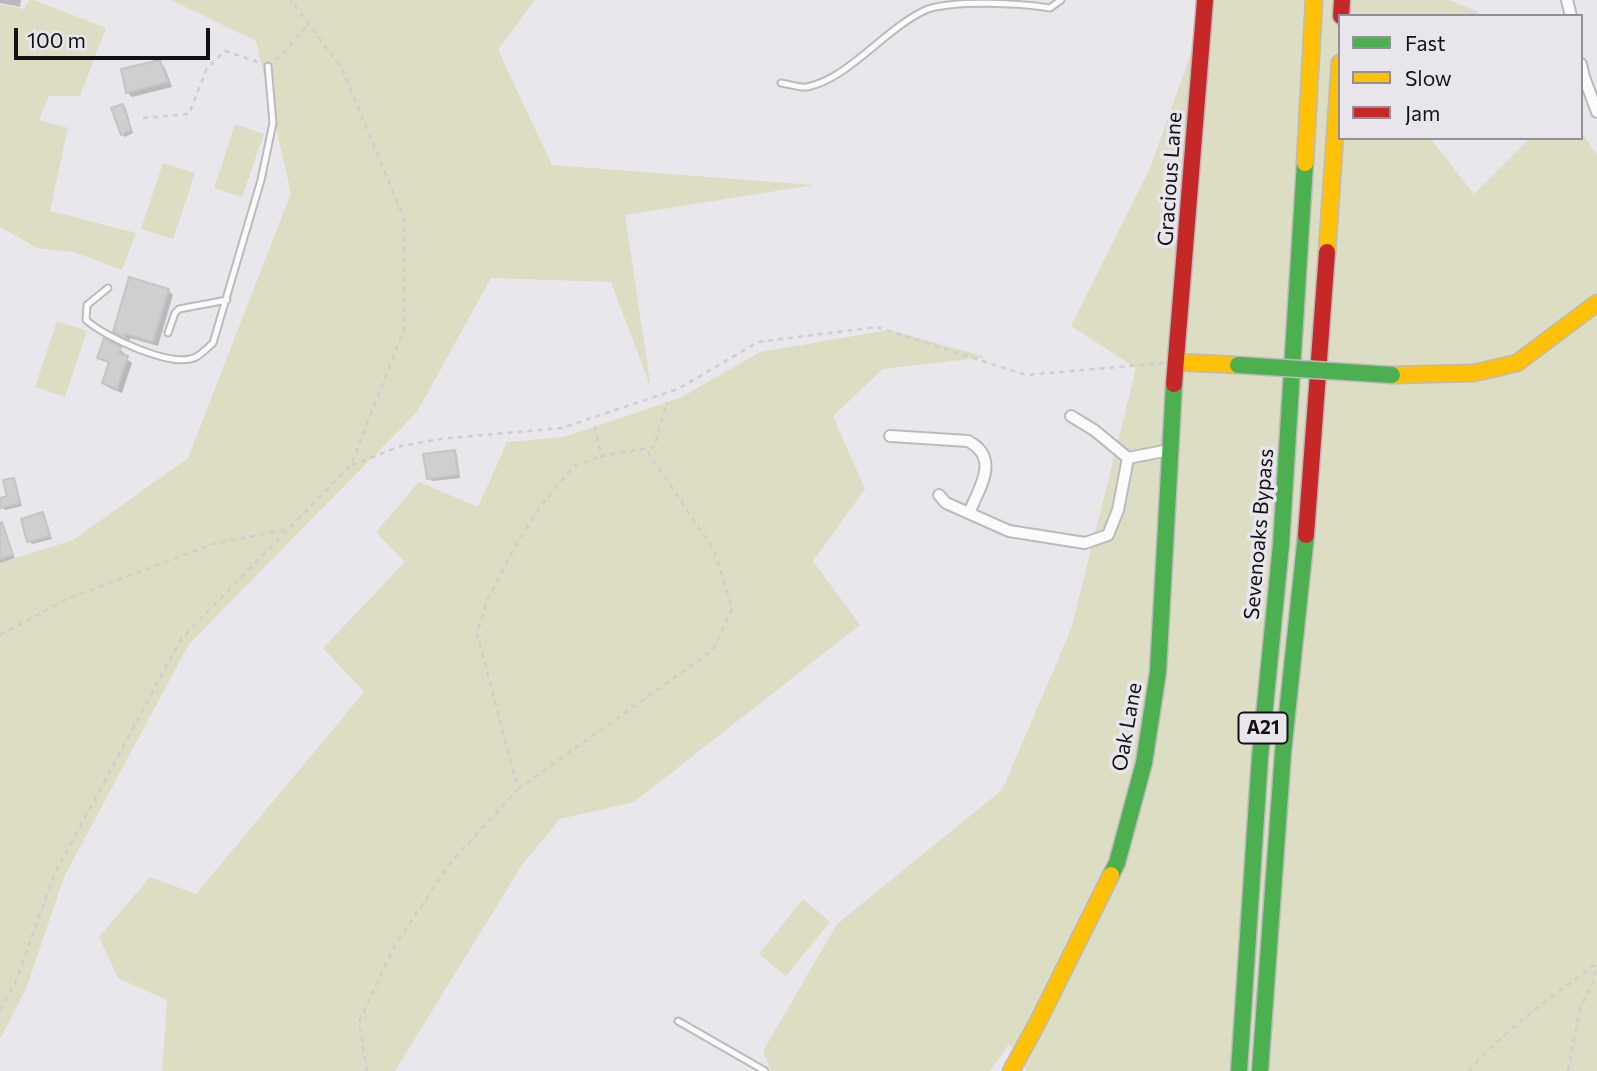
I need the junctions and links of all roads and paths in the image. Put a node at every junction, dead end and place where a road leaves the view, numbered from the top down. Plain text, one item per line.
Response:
1 (291, 0) edge
2 (1061, 0) edge
3 (1205, 0) edge
4 (1314, 0) edge
5 (308, 24) junction
6 (268, 66) junction
7 (1583, 73) edge
8 (1584, 77) junction
9 (781, 83) dead end
10 (1338, 91) edge
11 (1597, 91) edge
12 (1597, 112) edge
13 (143, 118) dead end
14 (108, 288) dead end
15 (227, 300) junction
16 (1597, 303) edge
17 (168, 333) dead end
18 (1176, 362) junction
19 (667, 402) dead end
20 (1071, 416) dead end
21 (595, 426) dead end
22 (890, 436) dead end
23 (645, 448) junction
24 (1169, 450) junction
25 (601, 456) junction
26 (1128, 458) junction
27 (351, 465) junction
28 (939, 495) dead end
29 (969, 513) junction
30 (288, 529) junction
31 (0, 635) edge
32 (518, 789) junction
33 (1596, 964) edge
34 (0, 1010) edge
35 (678, 1021) dead end
36 (367, 1071) edge
37 (765, 1071) edge
38 (1011, 1071) edge
39 (1239, 1071) edge
40 (1259, 1071) edge
41 (1469, 1071) edge
42 (1568, 1071) edge

1 - 5 path
2 - 9 lane
3 - 18 main road, Gracious Lane
4 - 39 main road, Sevenoaks Bypass / A21
5 - 6 path
5 - 27 path
6 - 13 path
6 - 15 lane
7 - 8 street
8 - 11 street
8 - 12 street
10 - 40 main road, A21
14 - 15 lane
15 - 17 lane
16 - 18 main road, bridge
18 - 24 main road, Oak Lane
18 - 27 path
19 - 23 path
20 - 26 street
21 - 25 path
22 - 29 street
23 - 25 path
23 - 32 path
24 - 26 street
24 - 38 main road, Oak Lane
25 - 32 path
26 - 29 street
27 - 30 path
28 - 29 street
30 - 31 path
30 - 34 path
32 - 36 path
33 - 41 path
33 - 42 path
35 - 37 lane

